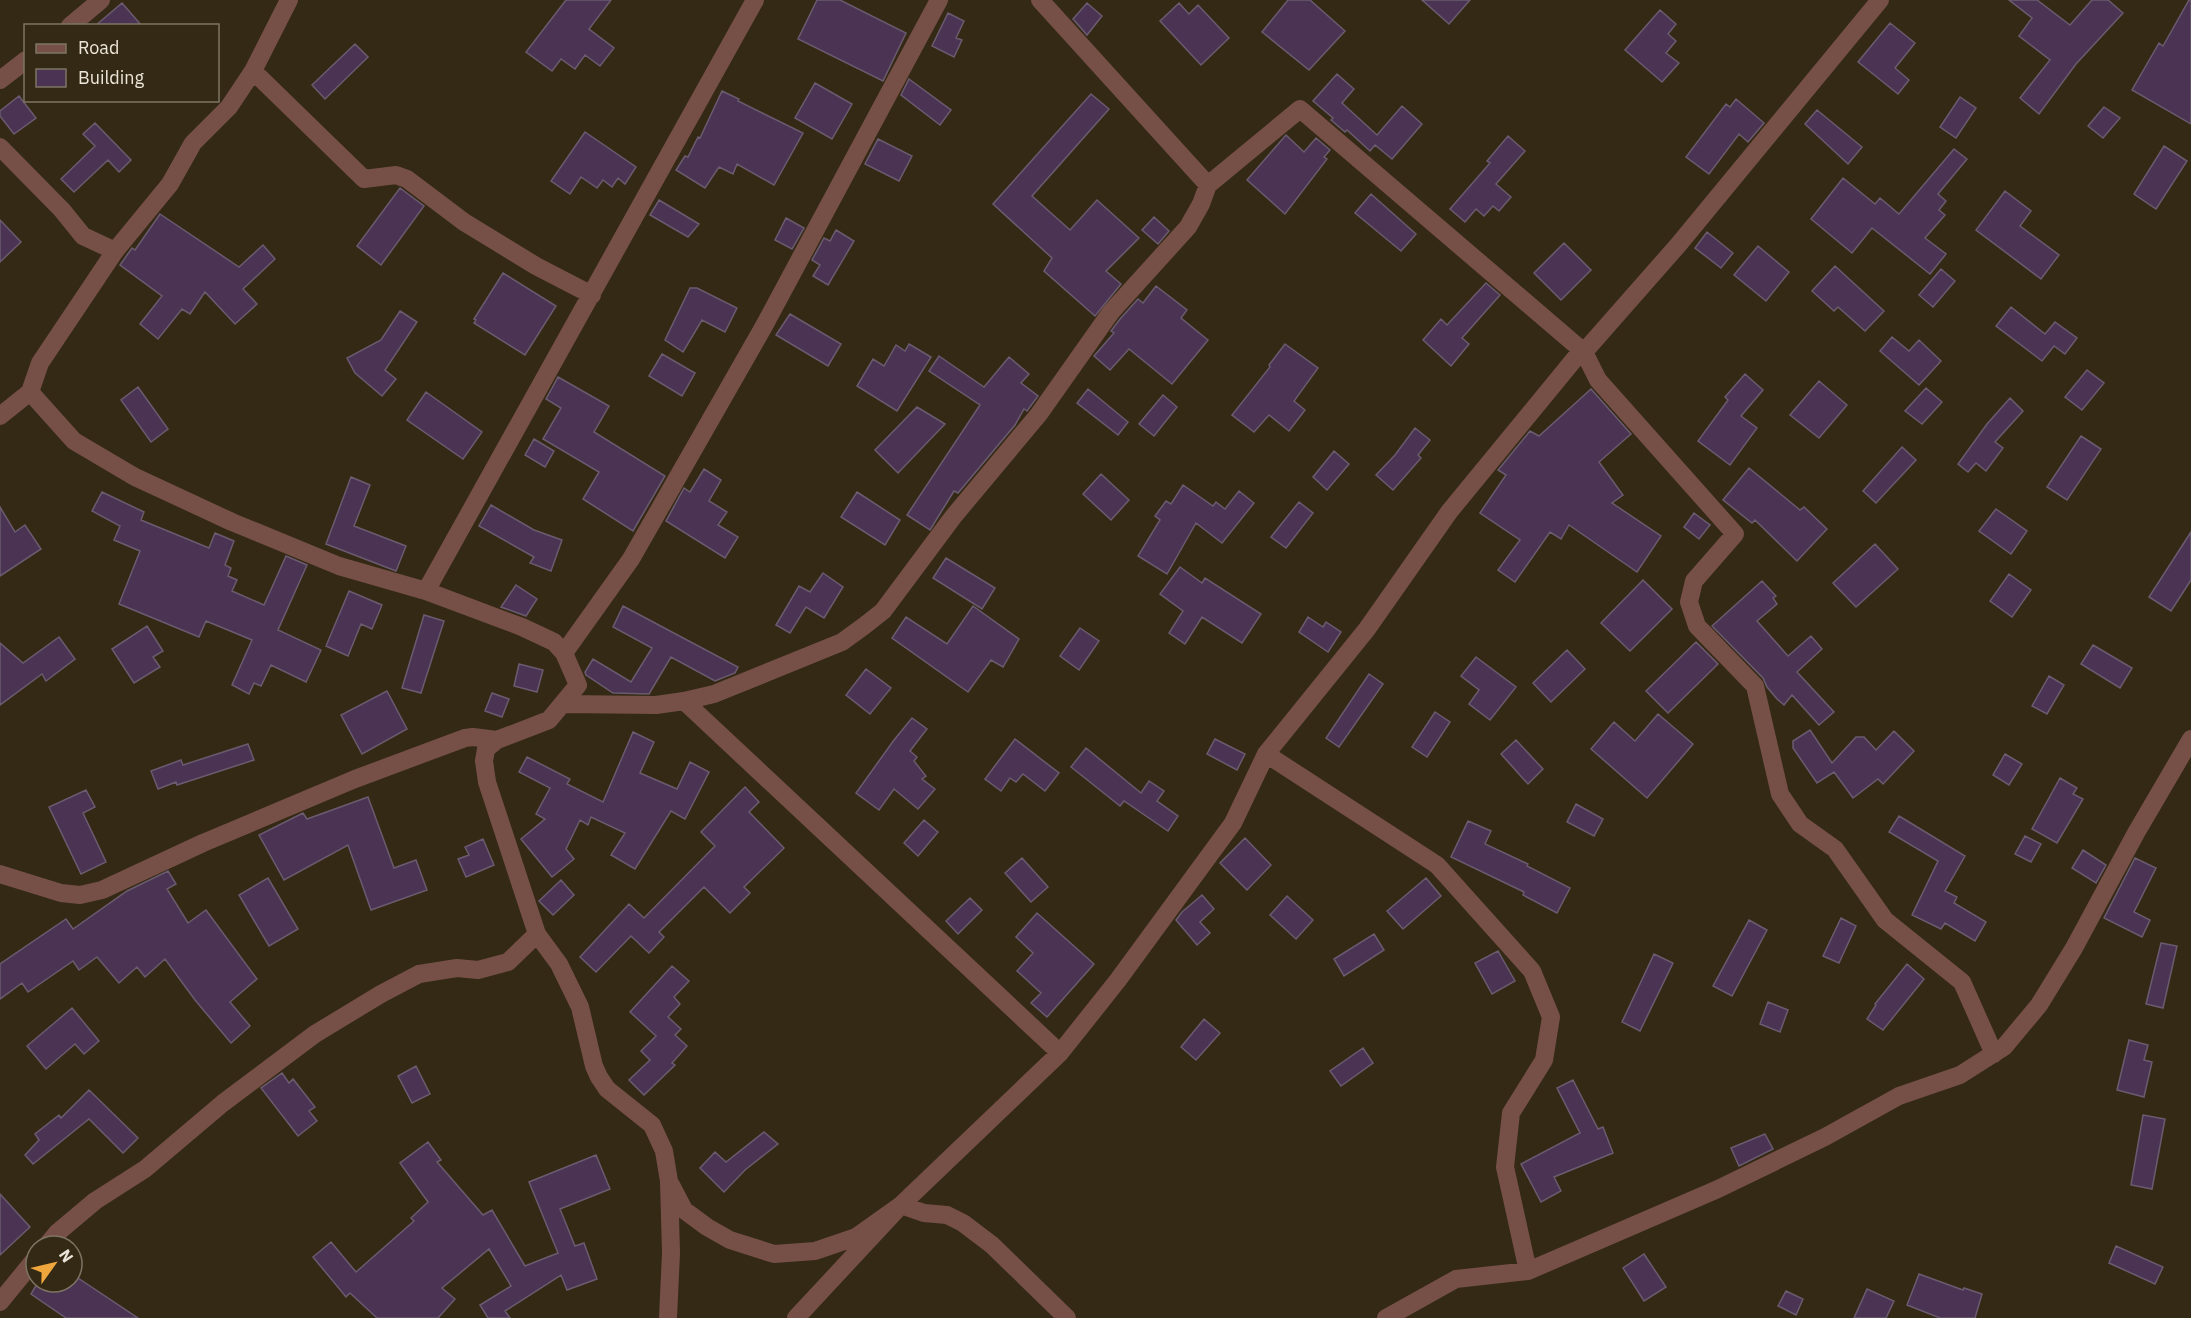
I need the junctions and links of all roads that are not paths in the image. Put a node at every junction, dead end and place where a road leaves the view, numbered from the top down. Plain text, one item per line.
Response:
1 (101, 0) edge
2 (289, 0) edge
3 (755, 0) edge
4 (939, 0) edge
5 (1040, 0) edge
6 (1880, 0) edge
7 (72, 24) edge
8 (24, 62) edge
9 (253, 71) junction
10 (0, 80) edge
11 (0, 147) edge
12 (1208, 185) junction
13 (115, 251) junction
14 (592, 295) junction
15 (1584, 352) junction
16 (30, 392) junction
17 (0, 416) edge
18 (426, 591) junction
19 (564, 653) junction
20 (684, 701) junction
21 (564, 704) junction
22 (2191, 739) edge
23 (497, 740) junction
24 (1266, 753) junction
25 (0, 874) edge
26 (537, 934) junction
27 (1060, 1053) junction
28 (1994, 1054) junction
29 (669, 1180) junction
30 (901, 1205) junction
31 (56, 1234) edge
32 (1528, 1271) junction
33 (24, 1273) edge
34 (0, 1302) edge
35 (668, 1318) edge
36 (796, 1318) edge
37 (1067, 1318) edge
38 (1386, 1318) edge

1 - 7 street
2 - 9 street
3 - 14 street
4 - 19 street
5 - 12 street
6 - 15 street
8 - 10 street
9 - 13 street
9 - 14 street
11 - 13 street
12 - 15 street
12 - 20 street
13 - 16 street
14 - 18 street
15 - 24 street
15 - 28 street
16 - 17 street
16 - 18 street
18 - 19 street
19 - 21 street
20 - 21 street
20 - 27 street
21 - 23 street
22 - 28 street
23 - 25 street
23 - 26 street
24 - 27 street
24 - 32 street
26 - 29 street
26 - 31 street
27 - 30 street
28 - 32 street
29 - 30 street
29 - 35 street
30 - 36 street
30 - 37 street
32 - 38 street
33 - 34 street

